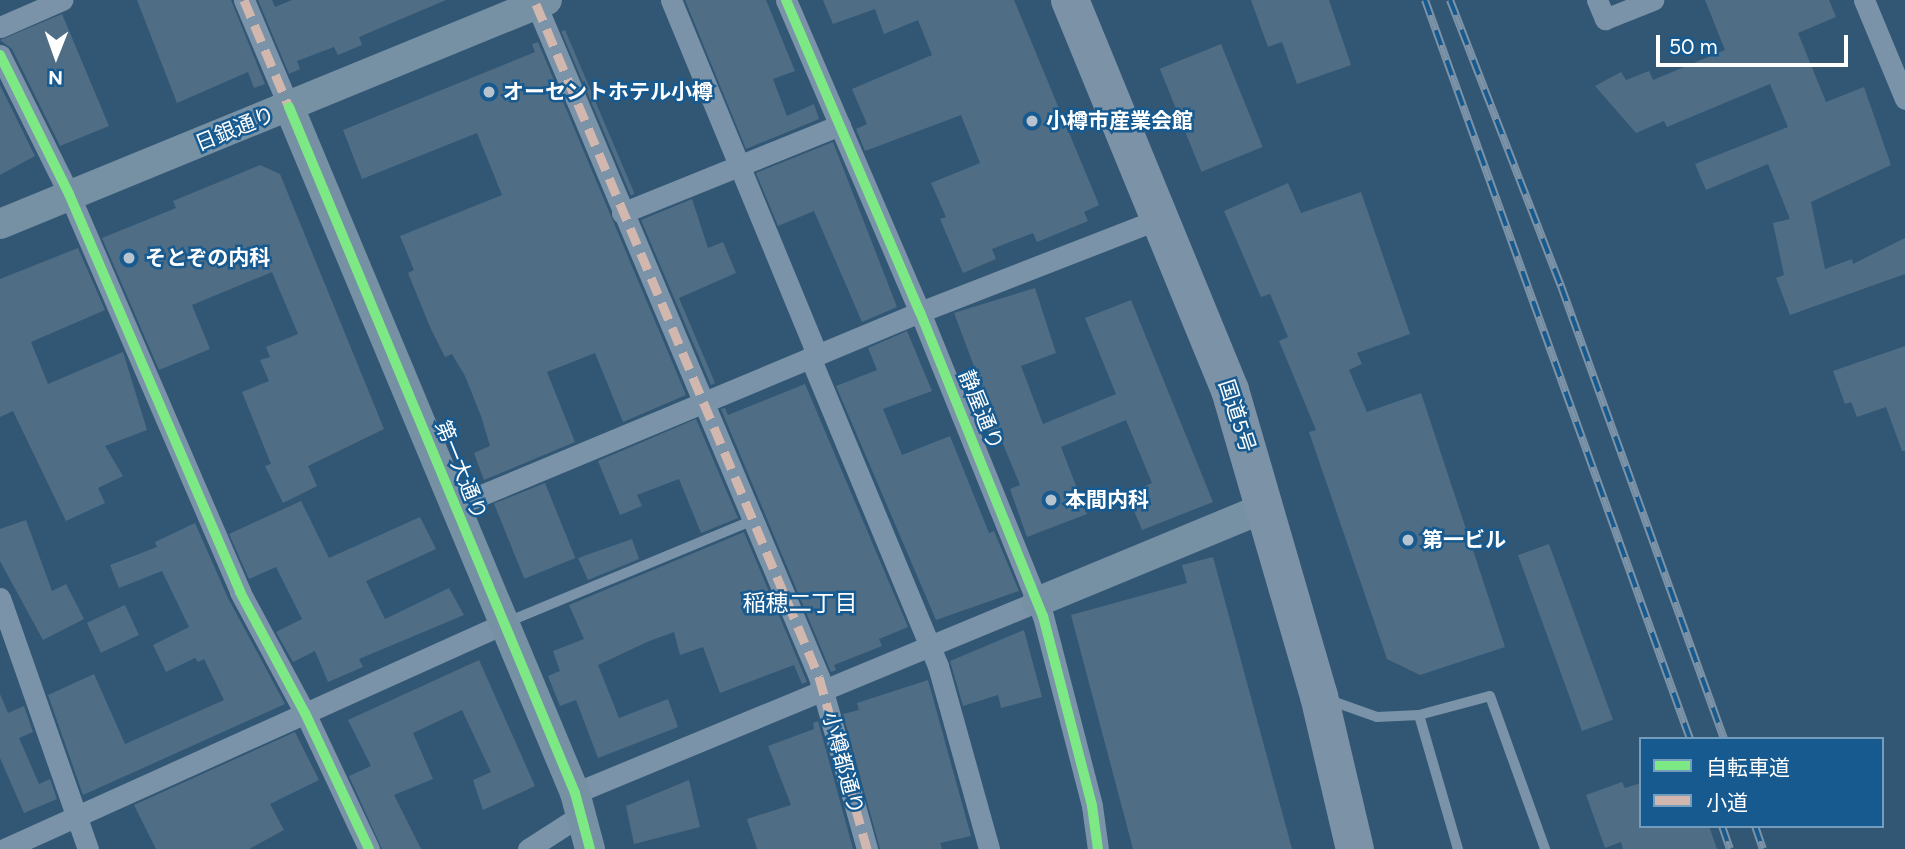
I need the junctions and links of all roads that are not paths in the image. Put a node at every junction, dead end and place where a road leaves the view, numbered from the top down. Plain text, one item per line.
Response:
1 (62, 0) edge
2 (244, 0) edge
3 (671, 0) edge
4 (786, 0) edge
5 (1070, 0) edge
6 (1597, 0) edge
7 (1653, 0) edge
8 (1864, 0) edge
9 (544, 1) edge
10 (0, 27) edge
11 (0, 55) edge
12 (1905, 100) edge
13 (289, 107) junction
14 (840, 125) junction
15 (739, 165) junction
16 (69, 194) junction
17 (622, 213) junction
18 (1161, 218) junction
19 (0, 224) edge
20 (920, 312) junction
21 (813, 356) junction
22 (700, 403) junction
23 (455, 506) junction
24 (1266, 507) junction
25 (751, 522) junction
26 (0, 597) edge
27 (1037, 602) junction
28 (503, 624) junction
29 (930, 645) junction
30 (821, 686) junction
31 (1319, 696) junction
32 (305, 713) junction
33 (1419, 715) junction
34 (578, 804) junction
35 (77, 817) junction
36 (4, 849) edge
37 (88, 849) edge
38 (369, 849) edge
39 (528, 849) edge
40 (590, 849) edge
41 (867, 849) edge
42 (989, 849) edge
43 (1098, 849) edge
44 (1355, 849) edge
45 (1458, 849) edge
46 (1545, 849) edge

1 - 10 street
2 - 13 street
3 - 15 street
4 - 14 street, 静屋通り
5 - 18 highway, 国道5号
6 - 7 street
8 - 12 street
9 - 13 street, 日銀通り
9 - 17 street, 小樽都通り
11 - 16 street
13 - 16 street, 日銀通り
13 - 23 street, 第一大通り
14 - 15 street
14 - 20 street, 静屋通り
15 - 17 street
15 - 21 street
16 - 19 street, 日銀通り
16 - 32 street
17 - 22 street, 小樽都通り
18 - 20 street
18 - 24 highway, 国道5号
20 - 21 street
20 - 27 street, 静屋通り
21 - 22 street
21 - 29 street
22 - 23 street
22 - 25 street, 小樽都通り
23 - 28 street, 第一大通り
24 - 27 street
24 - 31 highway, 国道5号
25 - 28 lane
25 - 30 street, 小樽都通り
26 - 35 street
27 - 29 street
27 - 43 street, 静屋通り
28 - 32 street
28 - 34 street, 第一大通り
29 - 30 street
29 - 42 street
30 - 34 street
30 - 41 street, 小樽都通り
31 - 33 lane
31 - 44 highway, 国道5号
32 - 35 street
32 - 38 street
33 - 45 lane
33 - 46 lane
34 - 39 street
34 - 40 street, 第一大通り
35 - 36 street
35 - 37 street

